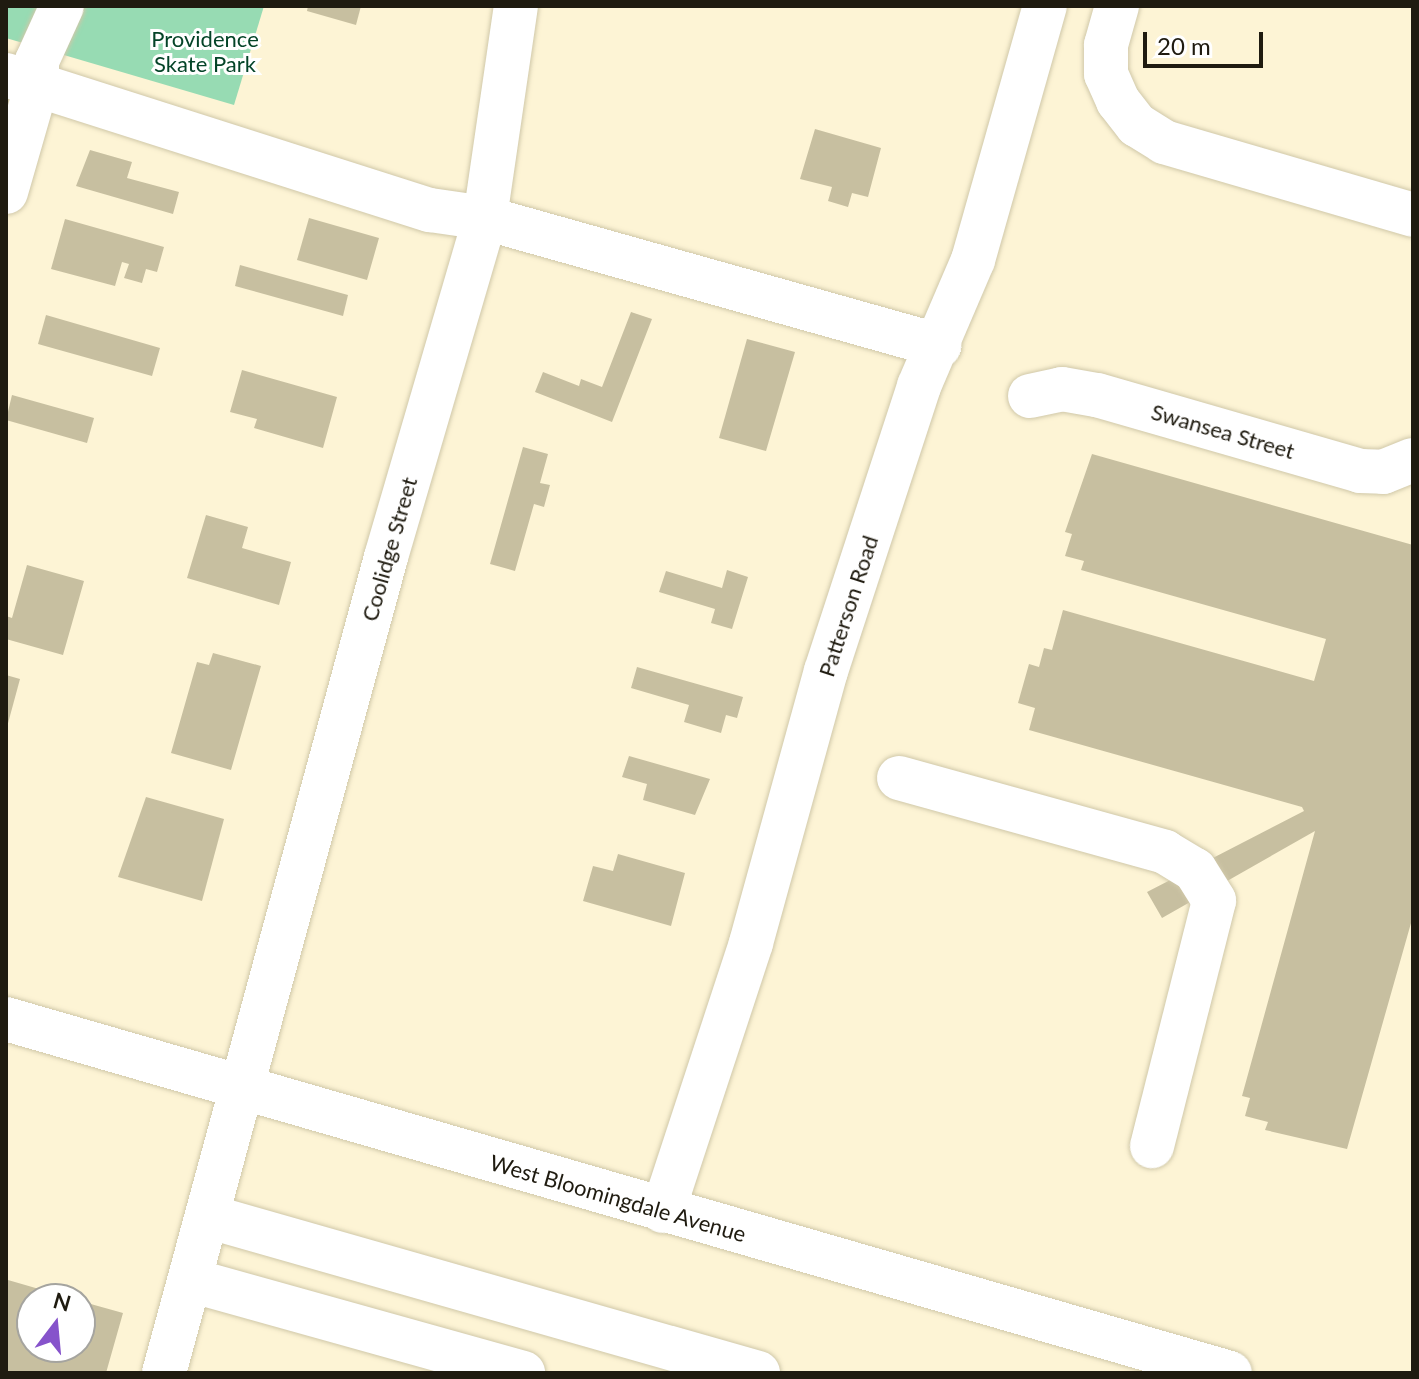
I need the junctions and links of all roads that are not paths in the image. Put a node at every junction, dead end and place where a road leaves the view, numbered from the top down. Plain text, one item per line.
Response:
1 (62, 6) edge
2 (516, 6) edge
3 (1045, 6) edge
4 (1117, 6) edge
5 (21, 80) edge
6 (6, 192) edge
7 (1413, 215) edge
8 (485, 218) junction
9 (939, 346) junction
10 (1030, 396) dead end
11 (1413, 460) edge
12 (899, 778) dead end
13 (6, 1019) edge
14 (241, 1088) junction
15 (1152, 1146) dead end
16 (663, 1211) junction
17 (207, 1216) junction
18 (190, 1280) junction
19 (164, 1373) edge
20 (523, 1373) edge
21 (758, 1373) edge
22 (1230, 1373) edge

1 - 5 street
2 - 8 street, Coolidge Street
3 - 9 street, Patterson Road
4 - 7 street
5 - 6 street
5 - 8 street
8 - 9 street
8 - 14 street, Coolidge Street
9 - 16 street, Patterson Road
10 - 11 street, Swansea Street
12 - 15 street
13 - 14 street, West Bloomingdale Avenue
14 - 16 street, West Bloomingdale Avenue
14 - 17 street, Coolidge Street
16 - 22 street, West Bloomingdale Avenue
17 - 18 street, Coolidge Street
17 - 21 street
18 - 19 street, Coolidge Street
18 - 20 street

